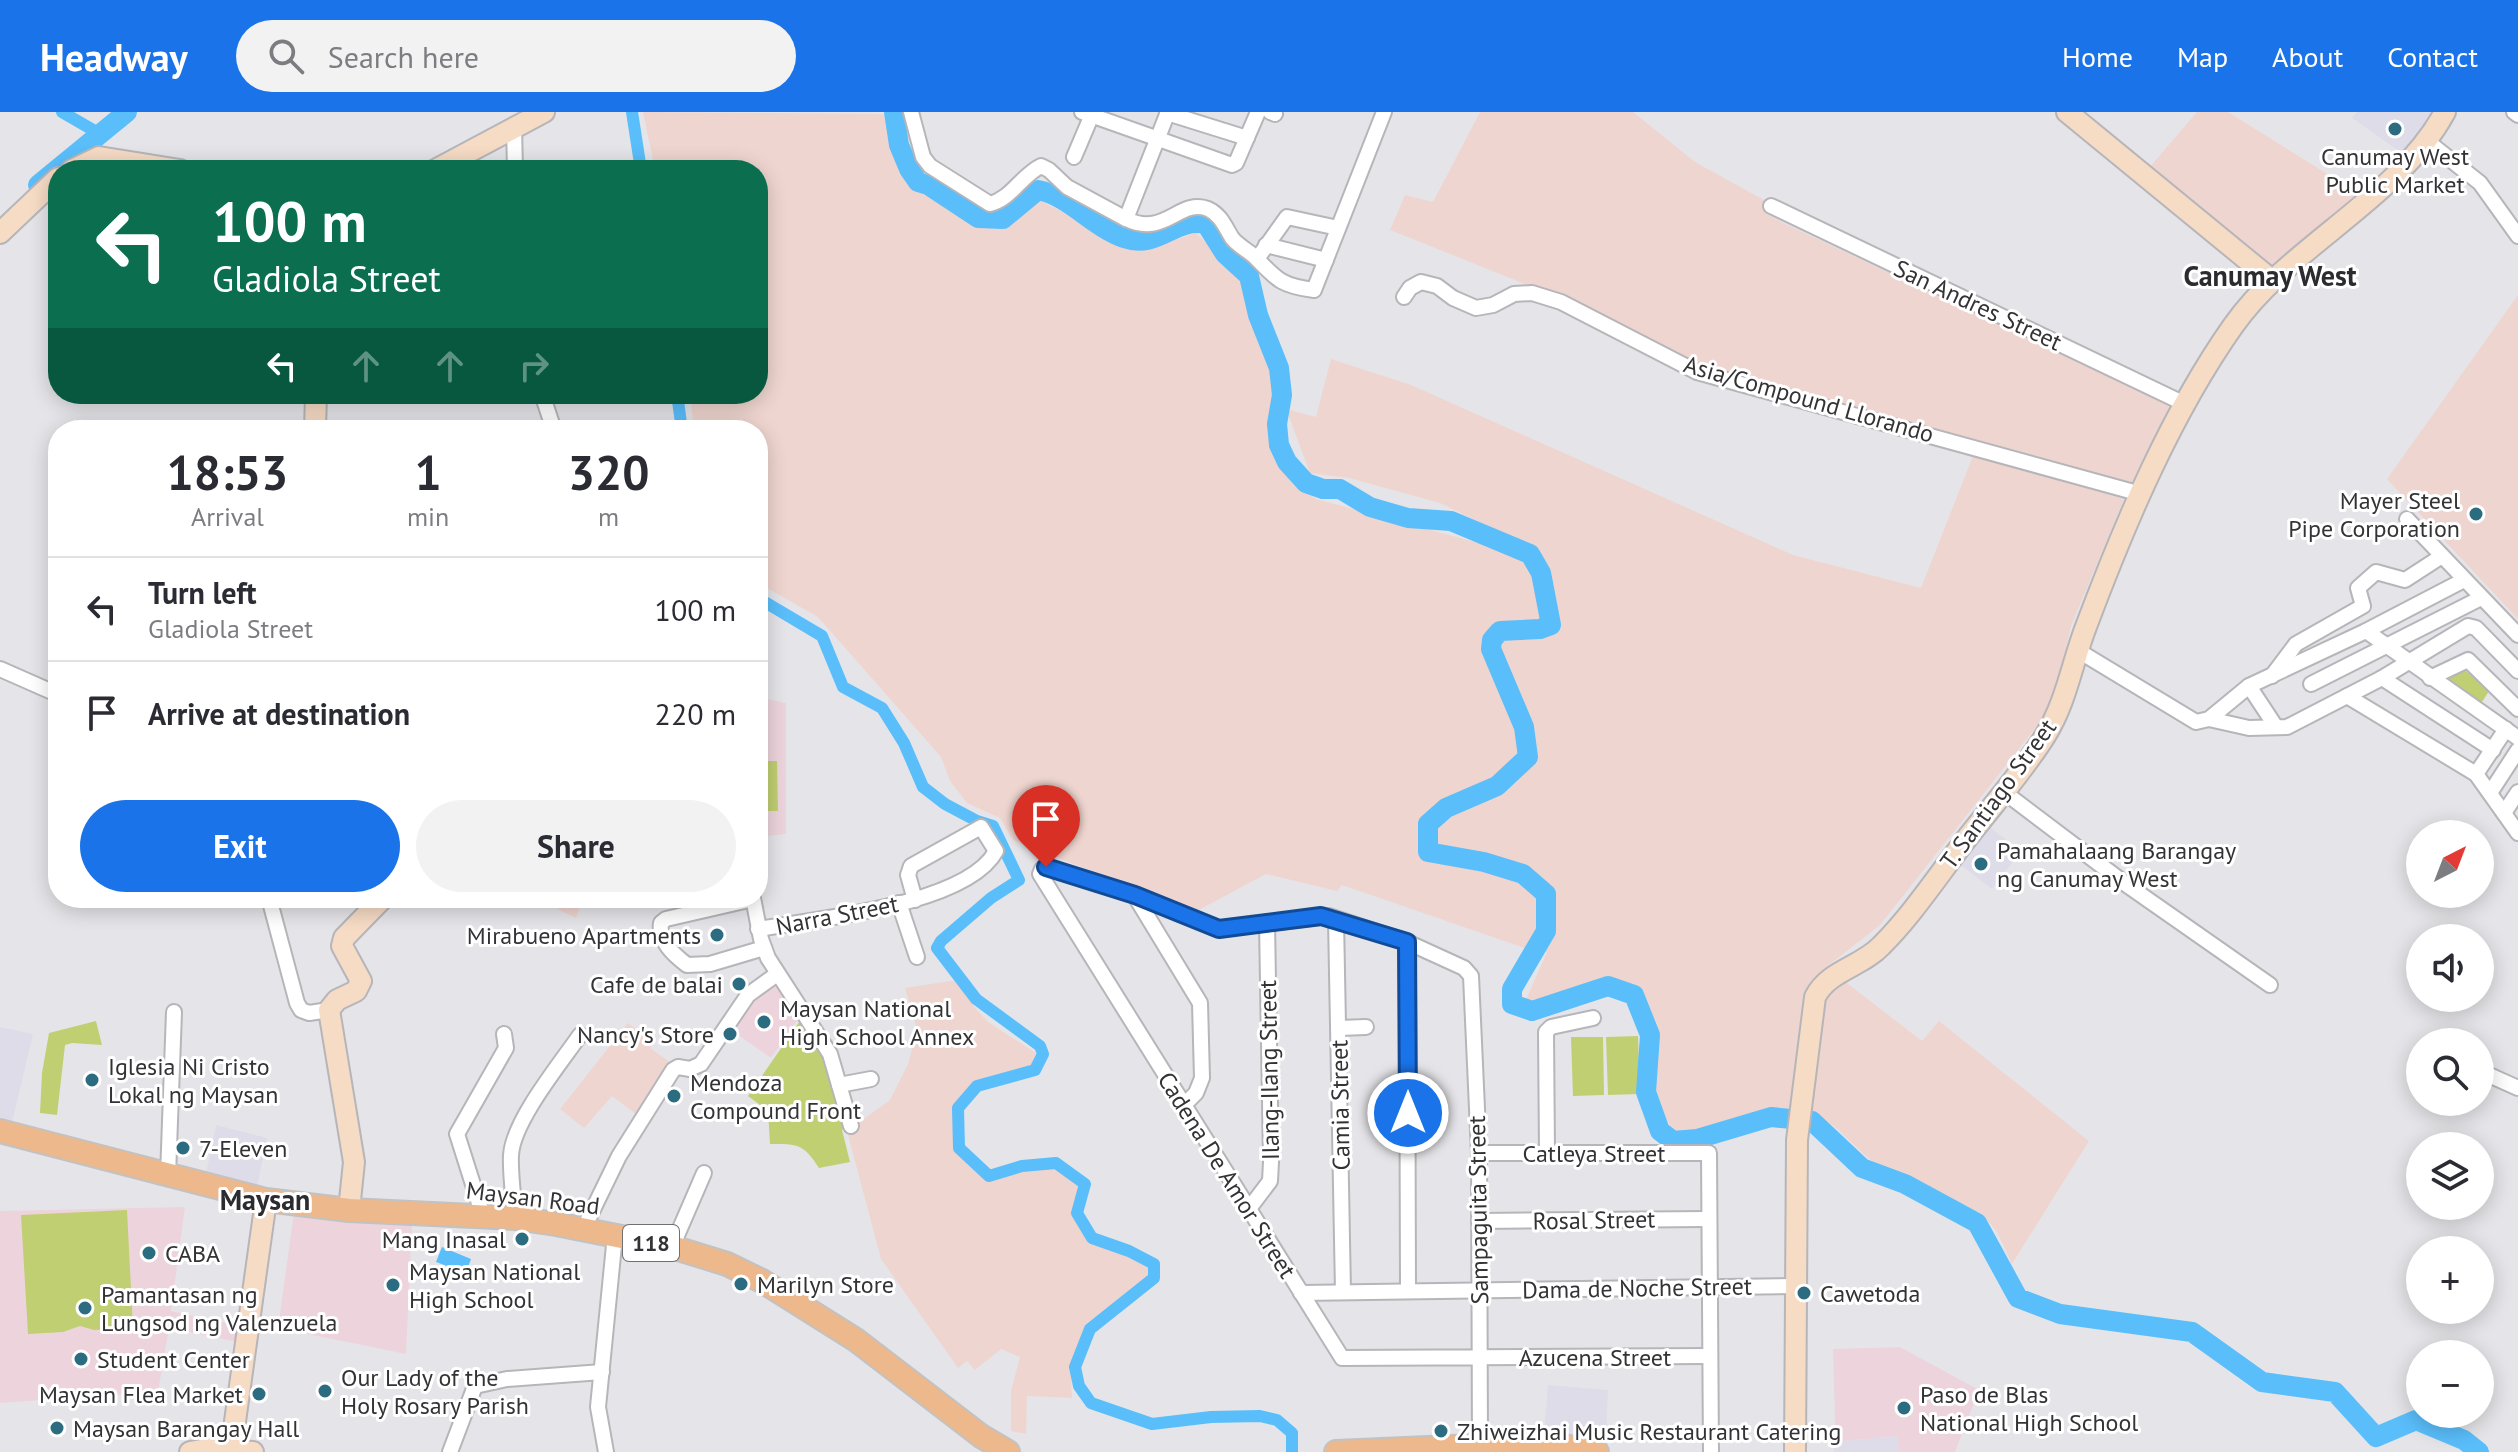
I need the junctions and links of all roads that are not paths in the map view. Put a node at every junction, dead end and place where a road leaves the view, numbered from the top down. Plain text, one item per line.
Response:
1 (544, 112) edge
2 (1258, 112) edge
3 (1384, 112) edge
4 (2067, 112) edge
5 (2445, 112) edge
6 (1168, 113) edge
7 (1086, 114) edge
8 (914, 116) edge
9 (514, 119) edge
10 (1247, 138) junction
11 (1156, 140) junction
12 (2427, 141) junction
13 (1074, 157) dead end
14 (93, 160) edge
15 (118, 160) edge
16 (450, 160) edge
17 (515, 160) edge
18 (48, 187) edge
19 (1771, 206) dead end
20 (1126, 219) junction
21 (1338, 228) junction
22 (0, 233) edge
23 (2518, 236) edge
24 (1266, 245) junction
25 (1257, 259) junction
26 (1326, 260) junction
27 (2273, 281) junction
28 (1404, 297) dead end
29 (2185, 404) junction
30 (2141, 494) junction
31 (2407, 519) dead end
32 (2442, 556) junction
33 (2464, 580) junction
34 (2481, 598) junction
35 (2366, 631) junction
36 (2518, 635) edge
37 (2386, 646) junction
38 (2077, 650) junction
39 (2407, 661) junction
40 (0, 669) edge
41 (2518, 671) edge
42 (2272, 676) junction
43 (2382, 678) junction
44 (2430, 678) junction
45 (2311, 684) dead end
46 (2249, 686) junction
47 (48, 690) edge
48 (2347, 696) junction
49 (2518, 709) edge
50 (2209, 719) junction
51 (2276, 727) junction
52 (2512, 733) edge
53 (2493, 750) junction
54 (2518, 750) edge
55 (2476, 774) junction
56 (2004, 792) junction
57 (2518, 792) edge
58 (2490, 793) junction
59 (2504, 813) junction
60 (2518, 833) edge
61 (1135, 895) junction
62 (915, 900) junction
63 (899, 903) junction
64 (272, 908) edge
65 (373, 908) edge
66 (698, 908) edge
67 (755, 908) edge
68 (1336, 919) junction
69 (1267, 922) junction
70 (758, 929) junction
71 (1407, 942) junction
72 (764, 948) junction
73 (917, 957) dead end
74 (777, 974) junction
75 (2270, 985) dead end
76 (329, 1010) junction
77 (174, 1012) dead end
78 (1593, 1018) dead end
79 (1366, 1027) dead end
80 (1339, 1028) junction
81 (504, 1034) dead end
82 (580, 1035) dead end
83 (2494, 1077) edge
84 (871, 1079) dead end
85 (839, 1085) junction
86 (2518, 1088) edge
87 (1184, 1105) junction
88 (851, 1126) dead end
89 (0, 1131) edge
90 (1479, 1153) junction
91 (1547, 1153) junction
92 (704, 1173) dead end
93 (168, 1176) junction
94 (266, 1200) junction
95 (349, 1210) junction
96 (1248, 1210) junction
97 (482, 1214) junction
98 (515, 1218) junction
99 (1708, 1219) junction
100 (1479, 1221) junction
101 (584, 1228) junction
102 (615, 1235) junction
103 (673, 1246) junction
104 (1795, 1286) junction
105 (1709, 1287) junction
106 (1479, 1290) junction
107 (1408, 1291) junction
108 (1343, 1292) junction
109 (1301, 1293) junction
110 (1710, 1356) junction
111 (1479, 1358) junction
112 (602, 1372) junction
113 (981, 1445) edge
114 (1480, 1445) junction
115 (1564, 1449) edge
116 (231, 1450) junction
117 (190, 1452) edge
118 (253, 1452) edge
119 (450, 1452) edge
120 (606, 1452) edge
121 (1008, 1452) edge
122 (1336, 1452) edge
123 (1597, 1452) edge
124 (1711, 1452) edge
125 (1795, 1452) edge

1 - 9 main road
2 - 10 street
3 - 21 street
4 - 27 main road
5 - 12 main road, T. Santiago Street
6 - 10 street
6 - 11 street
7 - 11 street
7 - 13 street
8 - 20 street
9 - 16 main road
9 - 17 street
10 - 11 street
11 - 20 street
12 - 23 street
12 - 27 main road, T. Santiago Street
14 - 15 main road
18 - 22 main road
19 - 29 street, San Andres Street
20 - 25 street
21 - 24 street
21 - 26 street
24 - 25 street
24 - 26 street
25 - 26 street
27 - 29 main road, T. Santiago Street
28 - 30 street, Asia/Compound Llorando
29 - 30 main road, T. Santiago Street
30 - 38 main road, T. Santiago Street
31 - 32 street
32 - 33 street
32 - 42 street
33 - 34 street
33 - 35 street
34 - 36 street
34 - 37 street
35 - 37 street
35 - 42 street
37 - 39 street
37 - 45 street
38 - 50 street
38 - 56 main road, T. Santiago Street
39 - 41 street
39 - 43 street
39 - 44 street
40 - 47 street
42 - 46 street
43 - 48 street
43 - 53 street
44 - 49 street
44 - 52 street
46 - 50 street
46 - 51 street
48 - 51 street
48 - 55 street
50 - 51 street
52 - 53 street
53 - 55 street
54 - 58 street
55 - 58 street
56 - 75 street
56 - 104 main road, T. Santiago Street
57 - 59 street
58 - 59 street
59 - 60 street
61 - 69 street
61 - 87 street
61 - 87 street, Cadena De Amor Street
62 - 62 street, Narra Street
62 - 63 street, Narra Street
63 - 70 street, Narra Street
63 - 73 street
64 - 76 street
65 - 76 main road
66 - 72 street
67 - 70 street
68 - 69 street
68 - 71 street
68 - 80 street, Camia Street
69 - 96 street, Ilang-Ilang Street
70 - 72 street
71 - 90 street, Sampaguita Street
71 - 107 street
72 - 74 street
74 - 85 street
74 - 101 street
76 - 95 main road
77 - 93 street
78 - 91 street
79 - 80 street
80 - 108 street, Camia Street
81 - 97 street
82 - 98 street
83 - 86 street
84 - 85 street
85 - 88 street
87 - 96 street, Cadena De Amor Street
89 - 93 main road, Maysan Road / 118
90 - 91 street, Catleya Street
90 - 100 street, Sampaguita Street
91 - 99 street, Catleya Street
92 - 103 street
93 - 94 main road, Maysan Road / 118
94 - 95 main road, Maysan Road / 118
94 - 116 main road
95 - 97 main road, Maysan Road / 118
96 - 109 street, Cadena De Amor Street
97 - 98 main road, Maysan Road / 118
98 - 101 main road, Maysan Road / 118
99 - 100 street, Rosal Street
99 - 105 street
100 - 106 street, Sampaguita Street
101 - 102 main road, Maysan Road / 118
102 - 103 main road, Maysan Road / 118
102 - 112 street
103 - 113 main road, Maysan Road / 118
104 - 105 street, Dama de Noche Street
104 - 125 main road, T. Santiago Street
105 - 106 street, Dama de Noche Street
105 - 110 street
106 - 107 street, Dama de Noche Street
106 - 111 street, Sampaguita Street
107 - 108 street, Dama de Noche Street
108 - 109 street, Dama de Noche Street
109 - 111 street, Cadena De Amor Street
110 - 111 street, Azucena Street
110 - 124 street
111 - 114 street, Sampaguita Street
112 - 119 street
112 - 120 street
113 - 121 main road, Maysan Road / 118
114 - 115 main road
114 - 122 main road
115 - 123 main road
116 - 117 main road
116 - 118 main road

